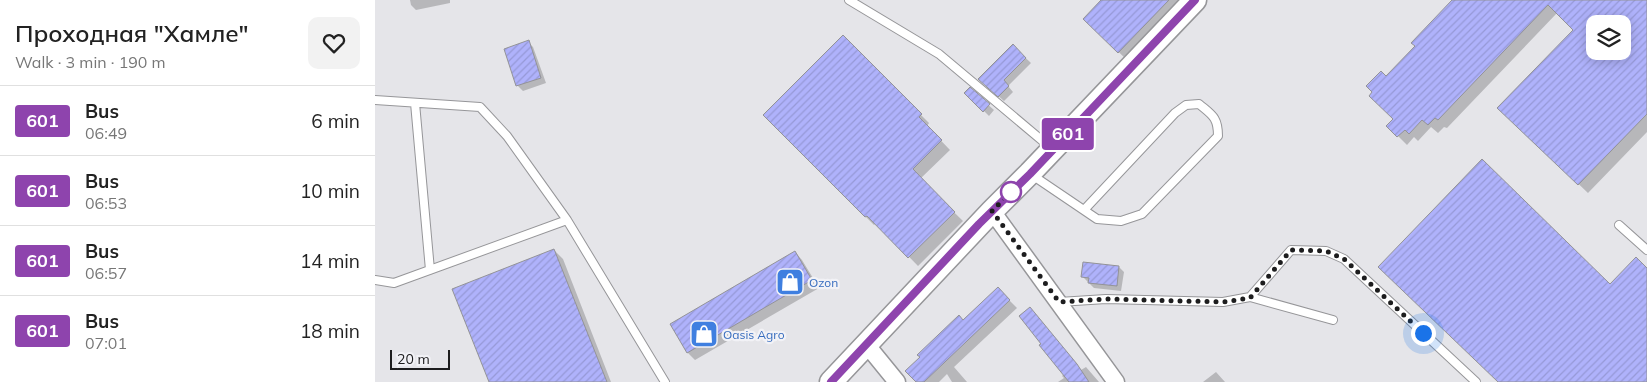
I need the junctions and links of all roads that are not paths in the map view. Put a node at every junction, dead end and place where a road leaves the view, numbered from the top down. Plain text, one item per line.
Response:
1 (849, 0) edge
2 (1195, 0) edge
3 (375, 100) edge
4 (415, 102) junction
5 (1053, 150) junction
6 (1030, 174) junction
7 (1084, 210) junction
8 (992, 211) junction
9 (567, 220) junction
10 (1619, 225) dead end
11 (1647, 250) edge
12 (430, 270) junction
13 (375, 280) edge
14 (1250, 298) junction
15 (1059, 302) junction
16 (1333, 320) dead end
17 (866, 344) junction
18 (665, 382) edge
19 (831, 382) edge
20 (897, 382) edge
21 (1116, 382) edge
22 (1476, 382) edge

1 - 5 lane
2 - 5 main road
3 - 4 lane
4 - 9 lane
4 - 12 lane
5 - 6 main road
6 - 7 lane
6 - 8 main road
7 - 7 lane
8 - 15 street
8 - 17 main road
9 - 12 lane
9 - 18 lane
10 - 11 lane
12 - 13 lane
14 - 15 lane
14 - 16 lane
14 - 22 lane
15 - 21 street
17 - 19 main road
17 - 20 street

